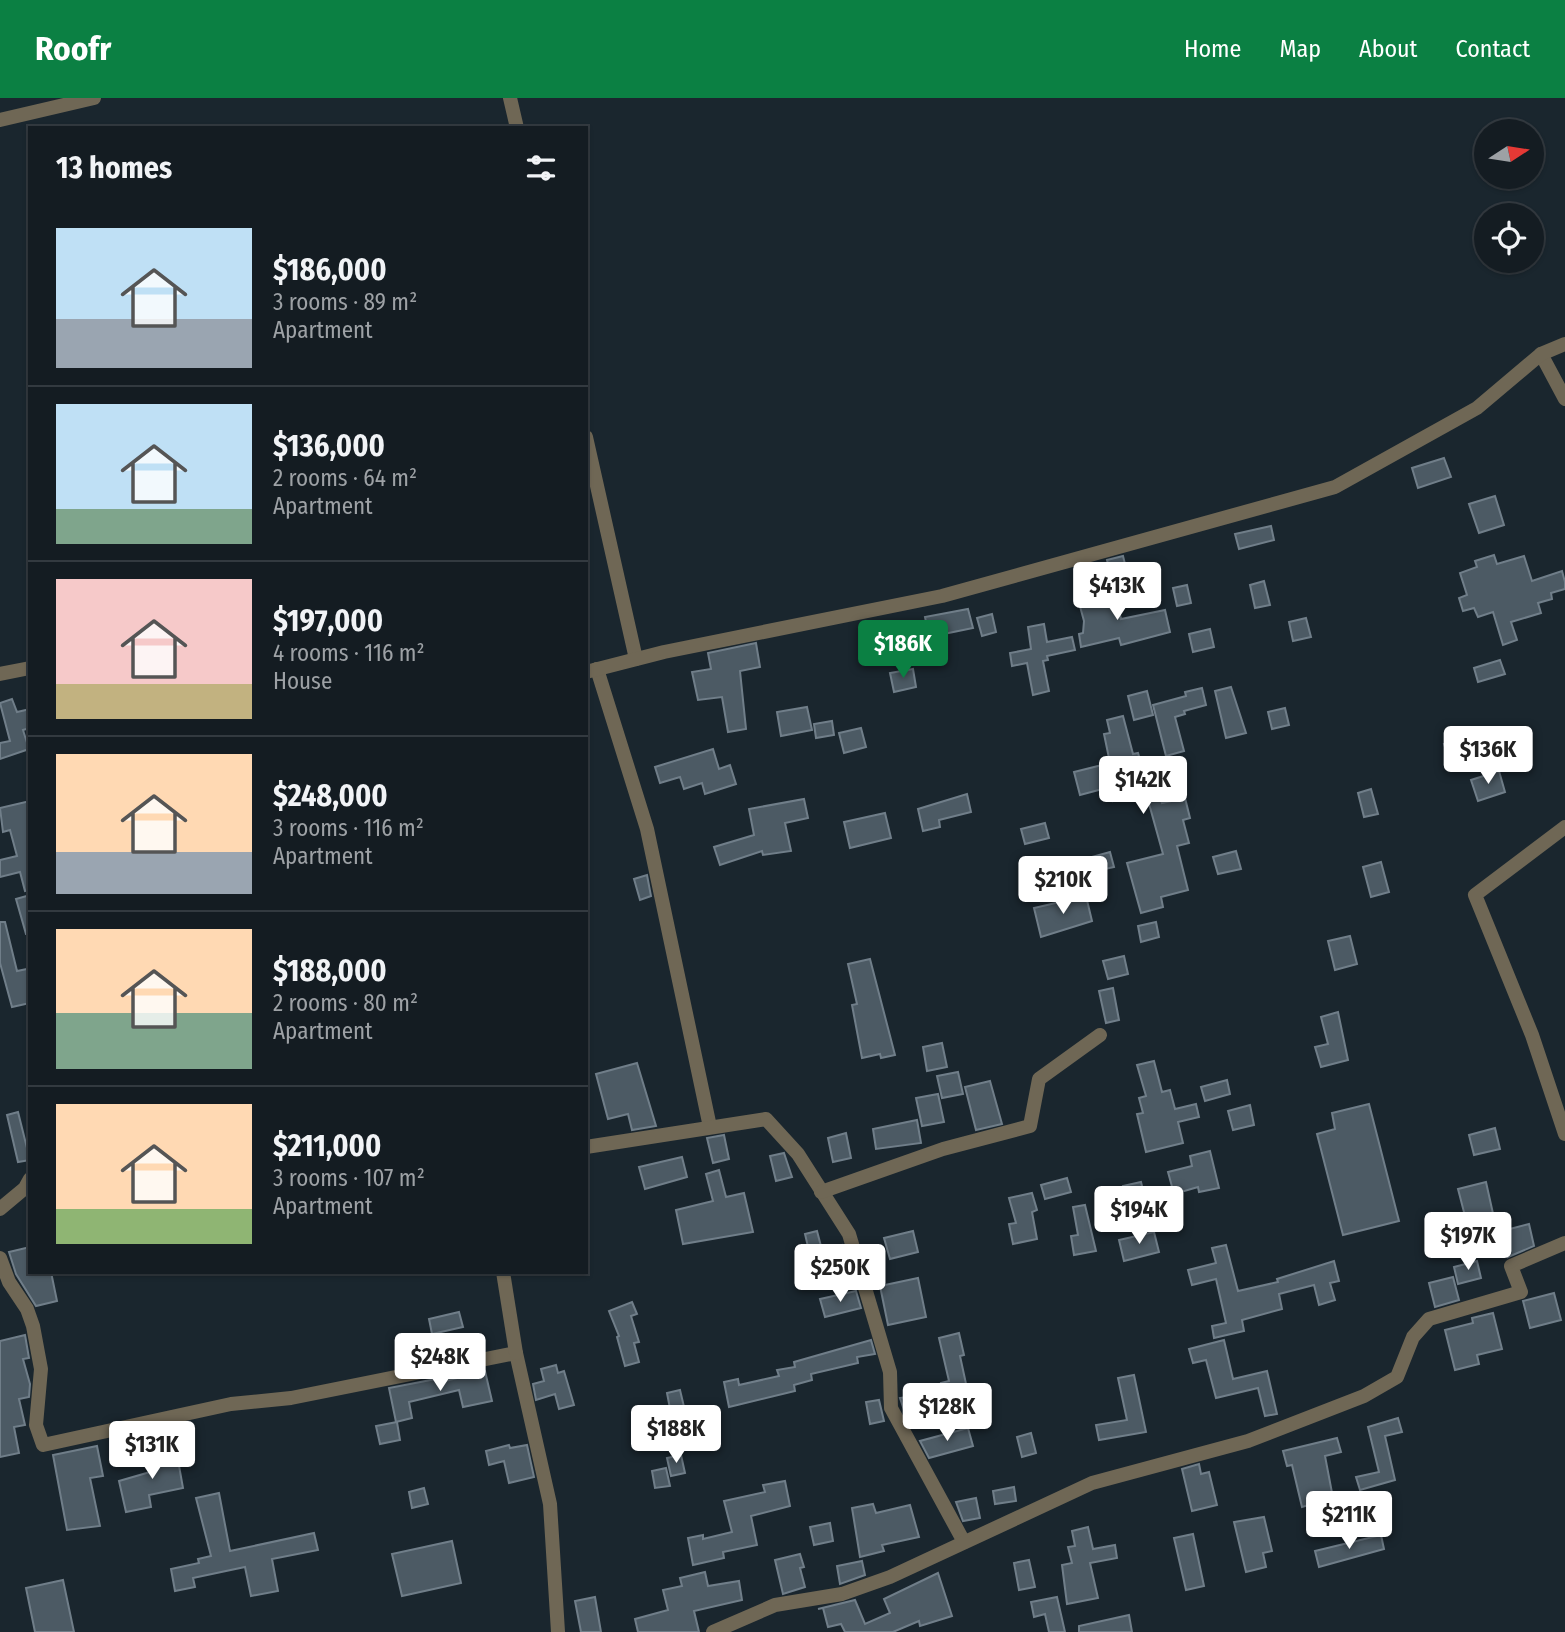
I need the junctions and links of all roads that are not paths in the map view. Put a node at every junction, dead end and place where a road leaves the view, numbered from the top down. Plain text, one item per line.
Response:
1 (94, 98) edge
2 (510, 98) edge
3 (0, 120) edge
4 (517, 126) edge
5 (1565, 344) edge
6 (1541, 354) junction
7 (1565, 399) edge
8 (588, 446) edge
9 (636, 659) junction
10 (28, 668) edge
11 (592, 671) edge
12 (0, 674) edge
13 (1565, 827) edge
14 (1100, 1035) dead end
15 (710, 1127) junction
16 (1565, 1134) edge
17 (588, 1147) edge
18 (28, 1182) edge
19 (821, 1192) junction
20 (0, 1209) edge
21 (1565, 1243) edge
22 (0, 1258) edge
23 (503, 1274) edge
24 (516, 1353) junction
25 (964, 1542) junction
26 (558, 1632) edge
27 (713, 1632) edge

1 - 3 street
2 - 4 street
5 - 6 street
6 - 7 street
6 - 9 street
8 - 9 street
9 - 11 street
10 - 12 street
11 - 15 street
13 - 16 street
14 - 19 street
15 - 17 street
15 - 19 street
18 - 20 street
19 - 25 street
21 - 25 street
22 - 24 street
23 - 24 street
24 - 26 street
25 - 27 street

